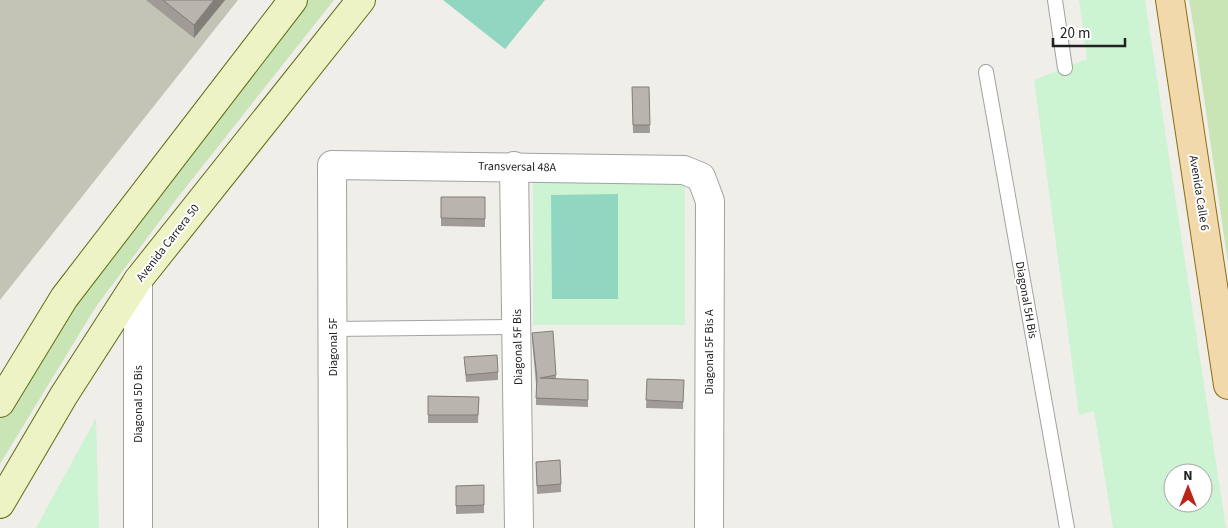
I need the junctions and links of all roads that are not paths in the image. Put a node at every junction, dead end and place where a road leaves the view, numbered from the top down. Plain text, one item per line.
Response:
1 (293, 0) edge
2 (361, 0) edge
3 (1055, 0) edge
4 (1170, 0) edge
5 (1065, 68) dead end
6 (986, 72) dead end
7 (332, 166) joint
8 (514, 166) junction
9 (701, 177) joint
10 (138, 280) junction
11 (518, 327) junction
12 (334, 329) junction
13 (1228, 385) edge
14 (0, 403) edge
15 (0, 504) edge
16 (138, 528) edge
17 (333, 528) edge
18 (519, 528) edge
19 (709, 528) edge
20 (1067, 528) edge

1 - 14 main road
2 - 10 main road, Avenida Carrera 50
3 - 5 lane
4 - 13 main road, Avenida Calle 6
6 - 20 lane, Diagonal 5H Bis
7 - 8 street, Transversal 48A
7 - 12 street, Diagonal 5F
8 - 9 street, Transversal 48A
8 - 11 street, Diagonal 5F Bis
9 - 19 street, Diagonal 5F Bis A
10 - 15 main road, Avenida Carrera 50
10 - 16 street, Diagonal 5D Bis
11 - 12 lane
11 - 18 street, Diagonal 5F Bis
12 - 17 street, Diagonal 5F

